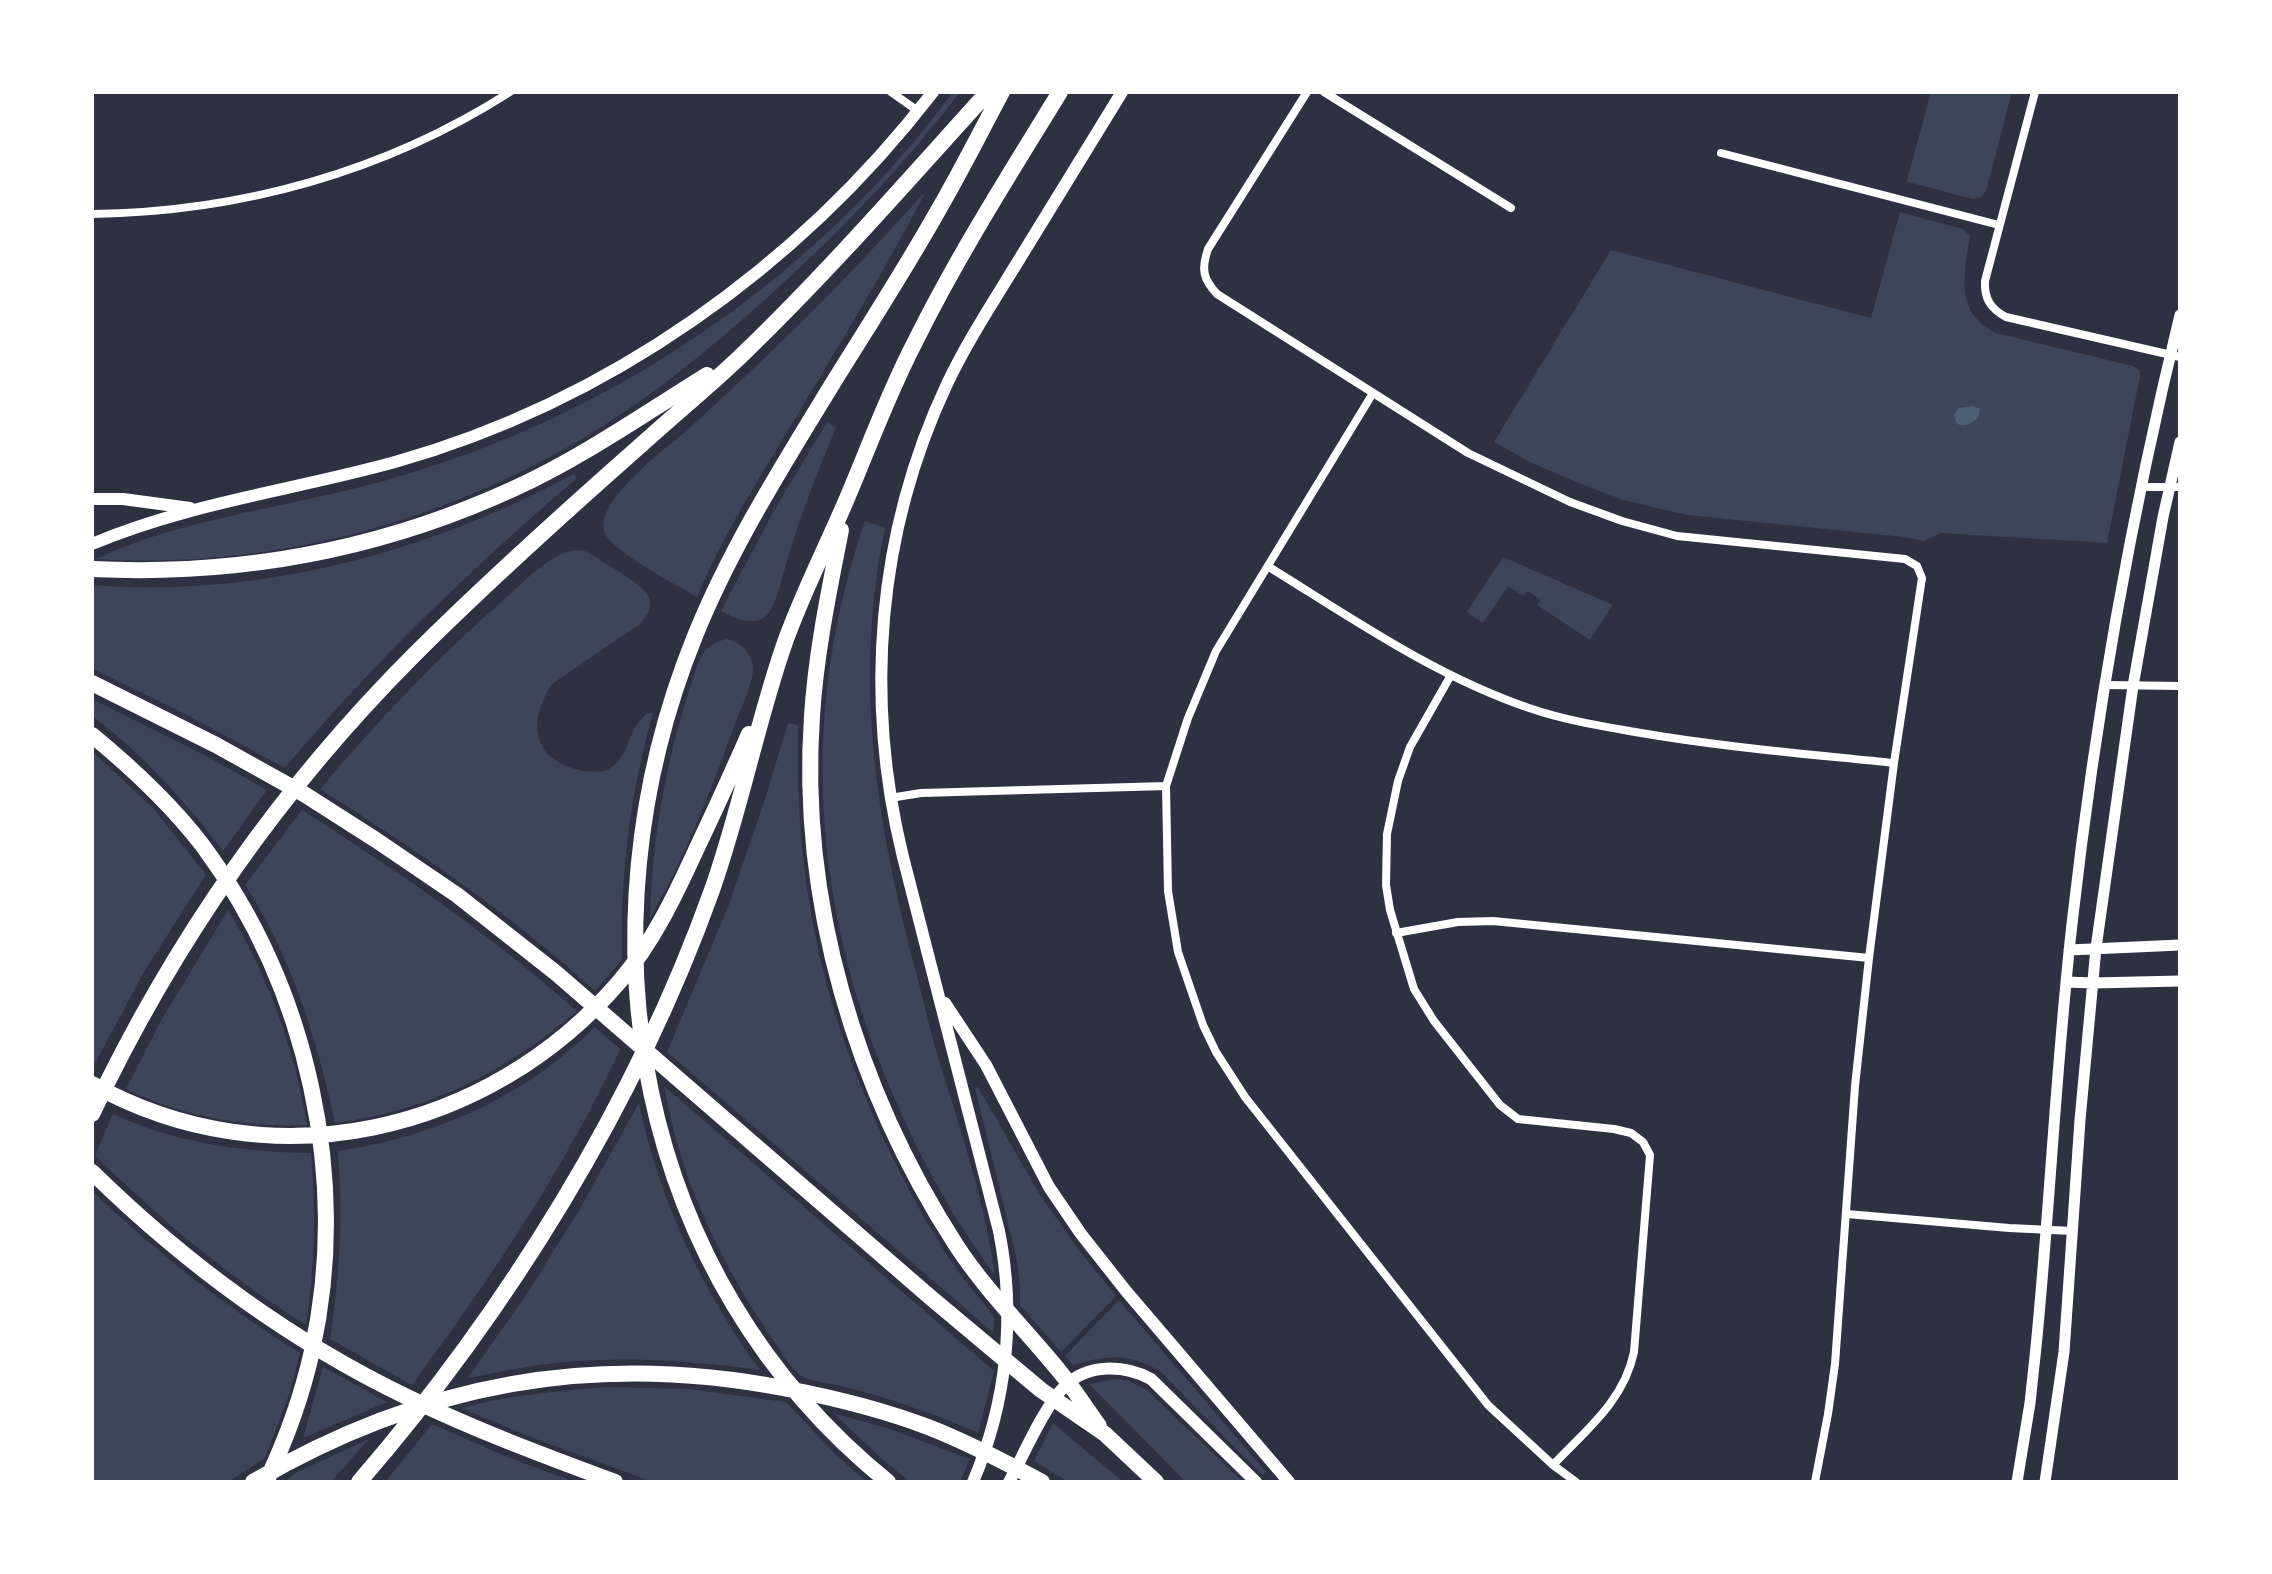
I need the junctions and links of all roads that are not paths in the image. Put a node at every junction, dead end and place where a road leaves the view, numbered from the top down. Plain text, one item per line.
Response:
1 (510, 92) edge
2 (891, 92) edge
3 (933, 92) edge
4 (988, 92) edge
5 (1002, 92) edge
6 (1060, 92) edge
7 (1122, 92) edge
8 (1307, 92) edge
9 (1324, 92) edge
10 (2035, 92) edge
11 (918, 111) junction
12 (1721, 153) dead end
13 (1511, 208) dead end
14 (92, 214) edge
15 (1999, 225) junction
16 (2180, 315) edge
17 (743, 354) junction
18 (2175, 356) edge
19 (1373, 393) junction
20 (2180, 442) edge
21 (2142, 487) junction
22 (2175, 487) edge
23 (847, 498) junction
24 (92, 499) edge
25 (194, 509) junction
26 (92, 544) edge
27 (1269, 567) junction
28 (92, 569) edge
29 (783, 646) junction
30 (1451, 675) junction
31 (92, 683) edge
32 (2106, 685) junction
33 (2133, 686) junction
34 (2180, 686) edge
35 (92, 735) edge
36 (1894, 763) junction
37 (1166, 786) junction
38 (890, 798) junction
39 (1396, 933) junction
40 (2180, 945) edge
41 (2096, 948) junction
42 (2069, 950) junction
43 (1869, 958) junction
44 (2180, 981) edge
45 (2066, 982) junction
46 (2093, 983) junction
47 (940, 996) junction
48 (92, 1084) edge
49 (92, 1114) edge
50 (92, 1172) edge
51 (1847, 1214) junction
52 (2045, 1230) junction
53 (2073, 1231) junction
54 (1091, 1421) junction
55 (1553, 1465) junction
56 (253, 1482) edge
57 (266, 1482) edge
58 (359, 1482) edge
59 (615, 1482) edge
60 (888, 1482) edge
61 (973, 1482) edge
62 (1009, 1482) edge
63 (1042, 1482) edge
64 (1156, 1482) edge
65 (1256, 1482) edge
66 (1289, 1482) edge
67 (1576, 1482) edge
68 (1815, 1482) edge
69 (2017, 1482) edge
70 (2045, 1482) edge

1 - 14 street
2 - 11 street
3 - 11 main road
4 - 17 highway
5 - 60 highway
6 - 23 highway
7 - 38 main road
8 - 19 street
9 - 13 street
10 - 15 street
11 - 25 main road
12 - 15 street
15 - 18 street
16 - 18 street
17 - 28 highway
17 - 49 highway
18 - 21 street
19 - 27 street
19 - 36 street
20 - 22 street
21 - 22 street
21 - 32 street
22 - 33 street
23 - 29 highway
23 - 54 highway
24 - 25 main road
25 - 26 main road
27 - 30 street
27 - 37 street
29 - 48 highway
29 - 58 highway
30 - 36 street
30 - 39 street
31 - 54 highway
32 - 33 street
32 - 42 street
33 - 34 street
33 - 41 street
35 - 57 highway
36 - 43 street
37 - 38 street
37 - 55 street
38 - 47 main road
39 - 43 street
39 - 55 street
40 - 41 street
41 - 42 street
41 - 46 street
42 - 45 street
43 - 51 street
44 - 46 street
45 - 46 street
45 - 52 street
46 - 53 street
47 - 61 main road
47 - 66 main road
50 - 59 highway
51 - 52 street
51 - 68 street
52 - 53 street
52 - 69 street
53 - 70 street
54 - 64 highway
55 - 67 street
56 - 63 highway
62 - 65 main road

